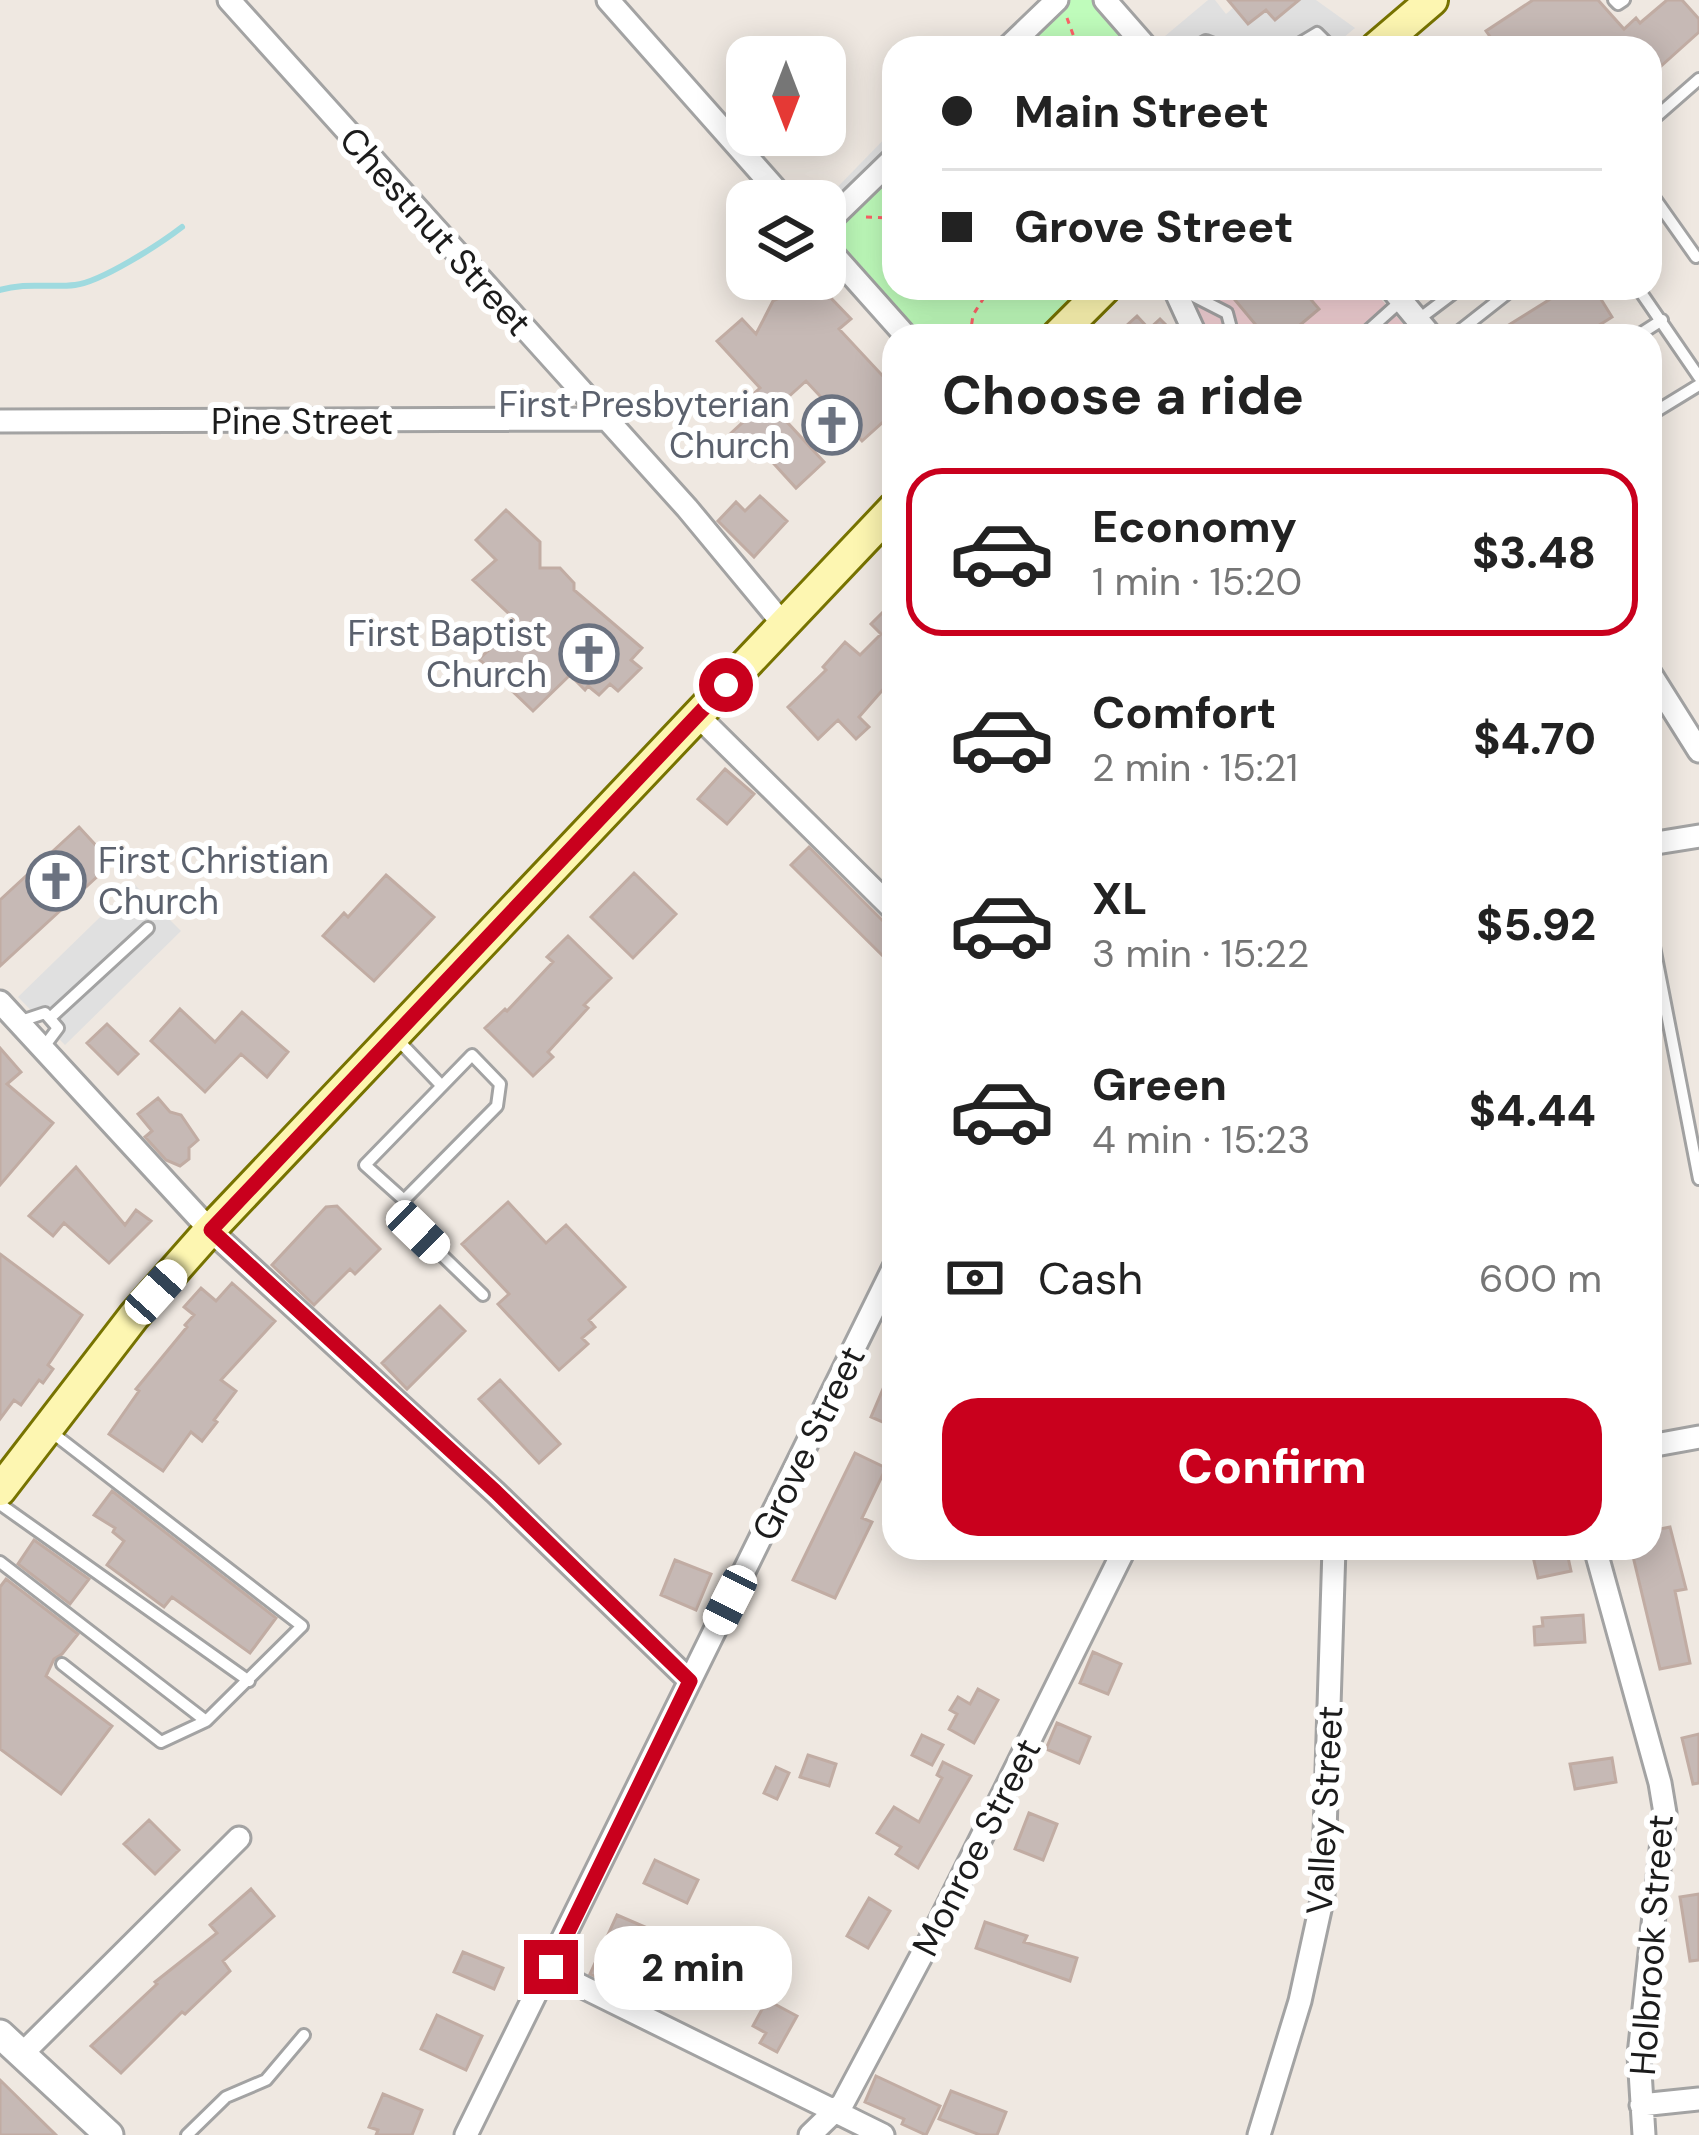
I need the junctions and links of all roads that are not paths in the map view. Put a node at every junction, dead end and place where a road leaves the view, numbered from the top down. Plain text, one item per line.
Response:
1 (229, 0) edge
2 (608, 0) edge
3 (1105, 0) edge
4 (1432, 0) edge
5 (1615, 0) edge
6 (1624, 0) edge
7 (1056, 1) edge
8 (1020, 36) edge
9 (1137, 36) edge
10 (1390, 36) edge
11 (1699, 79) edge
12 (1662, 111) edge
13 (882, 170) edge
14 (767, 180) edge
15 (846, 205) edge
16 (1662, 209) edge
17 (1696, 257) edge
18 (846, 269) edge
19 (1093, 300) edge
20 (1200, 300) edge
21 (1391, 300) edge
22 (1401, 300) edge
23 (1449, 300) edge
24 (1499, 300) edge
25 (1647, 300) edge
26 (1662, 320) junction
27 (895, 324) edge
28 (1069, 324) edge
29 (1229, 324) edge
30 (1372, 324) edge
31 (1422, 324) edge
32 (1428, 324) edge
33 (1468, 324) edge
34 (1656, 324) edge
35 (1699, 381) edge
36 (1662, 407) edge
37 (603, 419) junction
38 (0, 421) edge
39 (882, 521) edge
40 (784, 625) junction
41 (1662, 692) edge
42 (698, 715) junction
43 (1699, 751) edge
44 (1699, 836) edge
45 (1662, 842) edge
46 (882, 898) edge
47 (148, 928) dead end
48 (1662, 988) edge
49 (0, 1002) edge
50 (50, 1018) junction
51 (19, 1022) junction
52 (396, 1038) junction
53 (43, 1048) junction
54 (440, 1084) junction
55 (1699, 1179) edge
56 (404, 1200) junction
57 (211, 1230) junction
58 (882, 1291) edge
59 (483, 1295) dead end
60 (47, 1429) junction
61 (1699, 1437) edge
62 (1662, 1444) edge
63 (0, 1490) edge
64 (0, 1504) edge
65 (1119, 1560) edge
66 (1334, 1560) edge
67 (1598, 1560) edge
68 (0, 1562) edge
69 (62, 1664) dead end
70 (249, 1681) junction
71 (690, 1681) junction
72 (206, 1721) junction
73 (239, 1838) dead end
74 (551, 1967) junction
75 (0, 2034) edge
76 (304, 2035) dead end
77 (24, 2052) junction
78 (1699, 2099) edge
79 (1641, 2105) junction
80 (836, 2111) junction
81 (110, 2135) edge
82 (187, 2135) edge
83 (466, 2135) edge
84 (810, 2135) edge
85 (883, 2135) edge
86 (1259, 2135) edge
87 (1644, 2135) edge

1 - 37 street, Chestnut Street
2 - 14 street
3 - 9 street
4 - 10 main road
5 - 6 lane
7 - 8 street
11 - 12 lane
13 - 15 street
16 - 17 lane
18 - 27 street
19 - 28 main road
20 - 29 lane
21 - 30 lane
22 - 31 street
23 - 32 lane
24 - 33 lane
25 - 26 lane
26 - 34 lane
26 - 35 lane
35 - 36 lane
37 - 38 street, Pine Street
37 - 40 street, Chestnut Street
39 - 40 main road
40 - 42 main road
41 - 43 street
42 - 46 street
42 - 52 main road
44 - 45 street
47 - 50 lane
48 - 55 lane
49 - 51 street
50 - 51 lane
50 - 53 lane
51 - 53 street
52 - 54 lane
52 - 57 main road
53 - 57 street
54 - 56 lane
54 - 56 lane
56 - 59 lane
57 - 60 main road
57 - 71 street
58 - 71 street, Grove Street
60 - 63 main road
60 - 70 lane
61 - 62 street
64 - 70 lane
65 - 80 street, Monroe Street
66 - 86 street, Valley Street
67 - 79 street, Holbrook Street
68 - 72 lane
69 - 72 lane
70 - 72 lane
71 - 74 street, Grove Street
73 - 77 street
74 - 80 street
74 - 83 street, Grove Street
75 - 77 street
76 - 82 lane
77 - 81 street
78 - 79 street
79 - 87 street, Holbrook Street
80 - 84 street, Monroe Street
80 - 85 street

